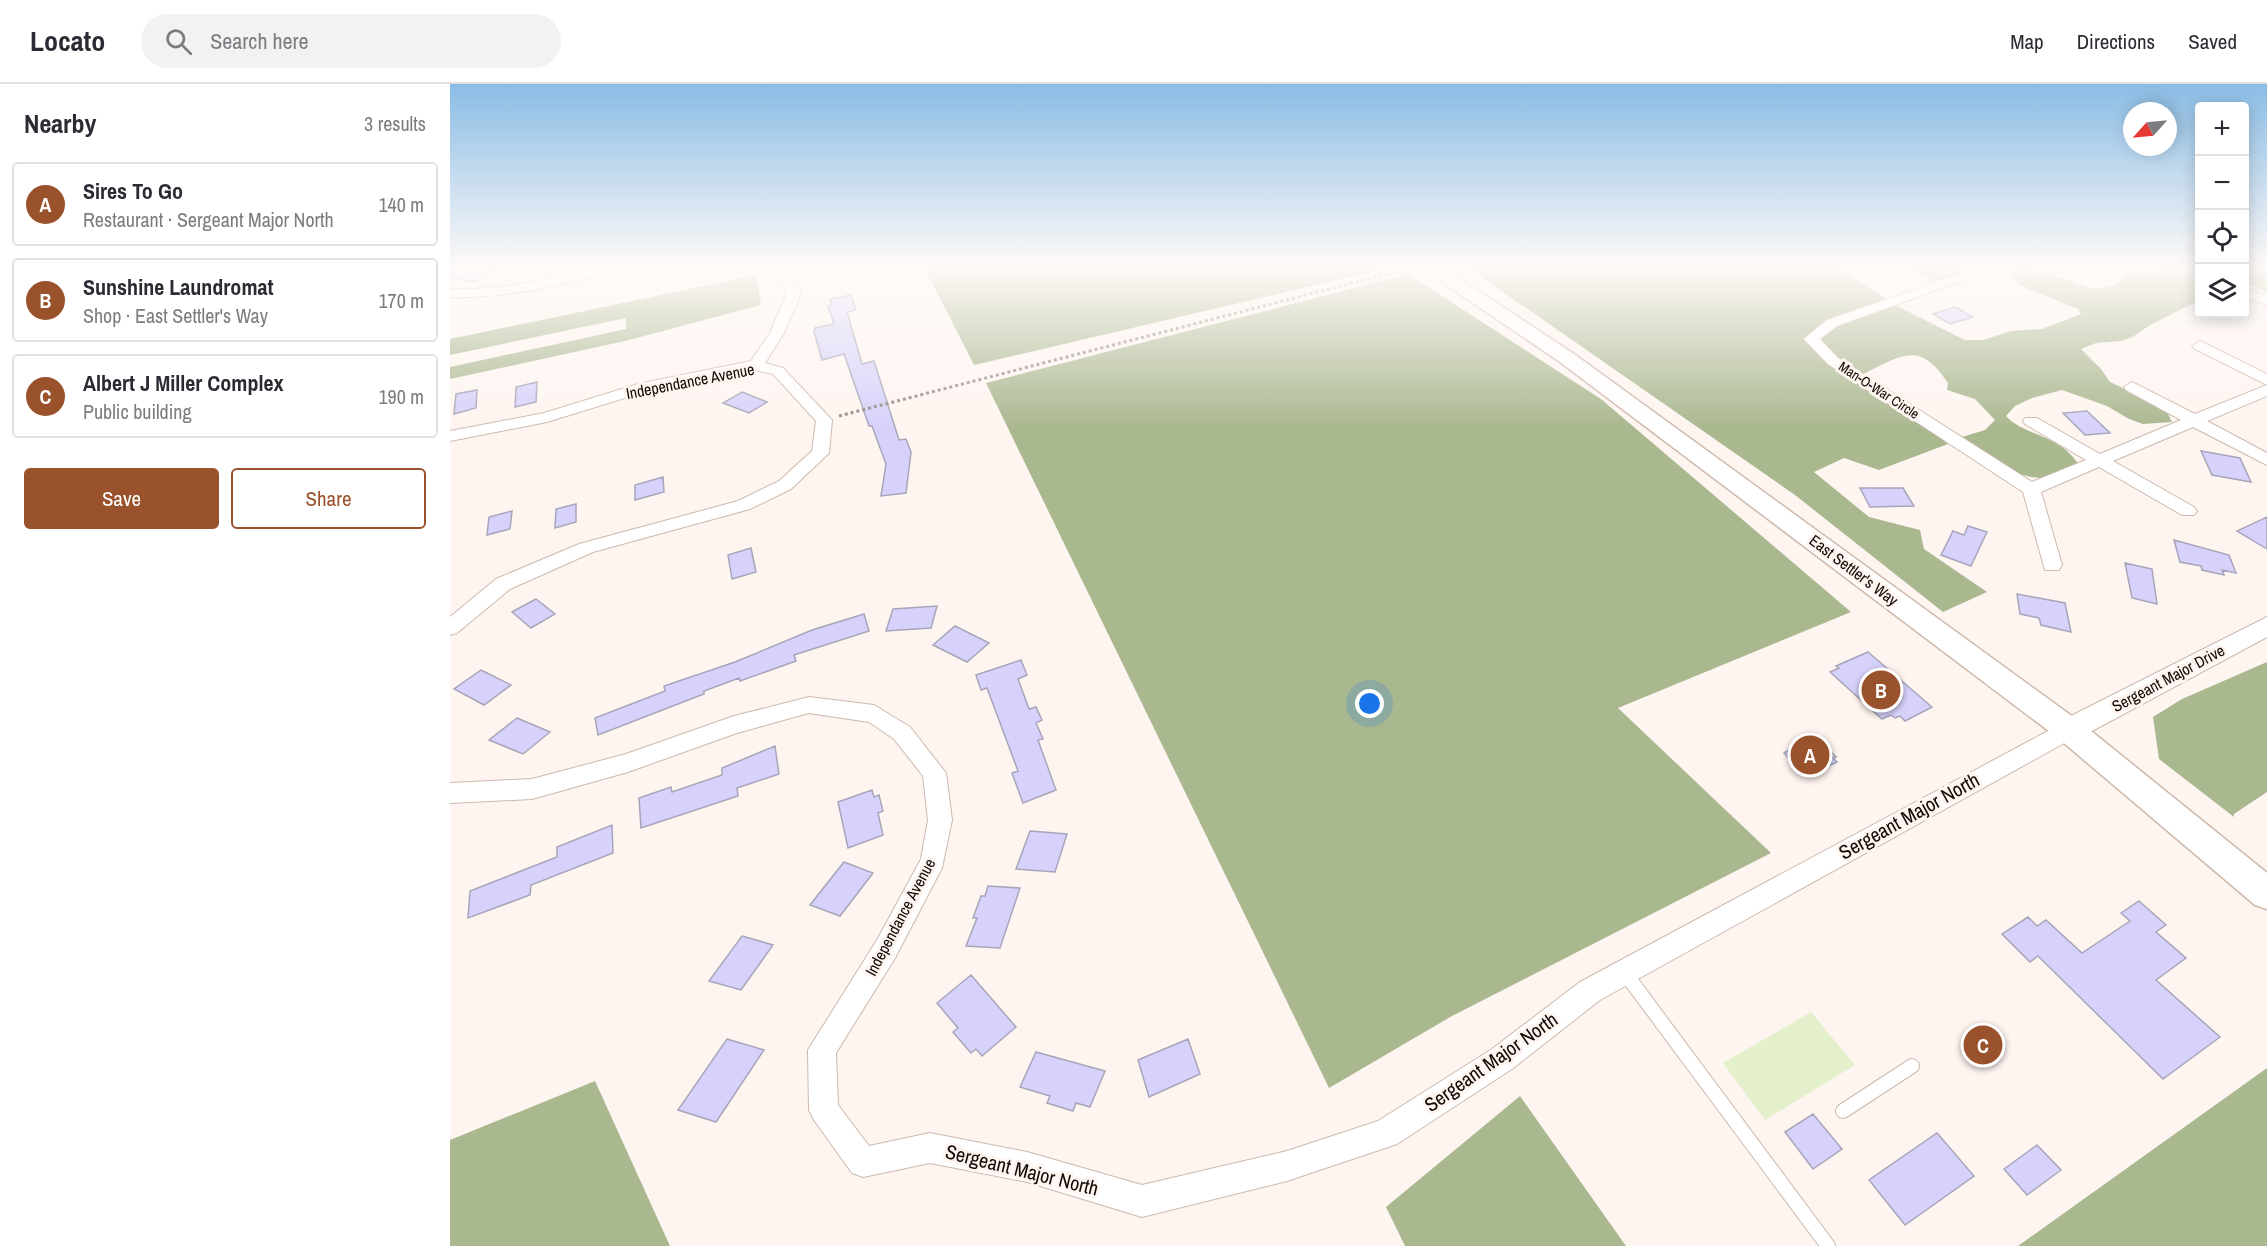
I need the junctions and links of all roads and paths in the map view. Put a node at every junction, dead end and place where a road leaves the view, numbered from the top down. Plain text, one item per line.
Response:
1 (783, 319) edge
2 (1213, 319) edge
3 (1504, 319) edge
4 (1843, 319) edge
5 (2200, 346) dead end
6 (756, 365) junction
7 (2267, 380) edge
8 (2132, 387) dead end
9 (2267, 390) edge
10 (824, 420) junction
11 (2031, 421) dead end
12 (2194, 422) junction
13 (450, 436) edge
14 (2098, 460) junction
15 (2267, 460) edge
16 (2031, 489) junction
17 (2188, 511) dead end
18 (2052, 566) dead end
19 (2267, 626) edge
20 (450, 628) edge
21 (2069, 730) junction
22 (450, 793) edge
23 (2267, 894) edge
24 (1625, 972) junction
25 (1912, 1066) dead end
26 (1843, 1111) dead end
27 (863, 1162) joint
28 (1827, 1246) edge

1 - 6 street
2 - 10 path
3 - 21 main road, East Settler's Way
4 - 16 street, Man-O-War Circle
5 - 7 street
6 - 10 street, Independance Avenue
6 - 13 street, Independance Avenue
8 - 12 street
9 - 12 street
10 - 20 street
11 - 14 street
12 - 14 street
12 - 15 street
14 - 16 street
14 - 17 street
16 - 18 street
19 - 21 street, Sergeant Major Drive
21 - 23 main road, East Settler's Way
21 - 24 street, Sergeant Major North
22 - 27 street, Independance Avenue
24 - 27 street, Sergeant Major North
24 - 28 lane
25 - 26 lane

